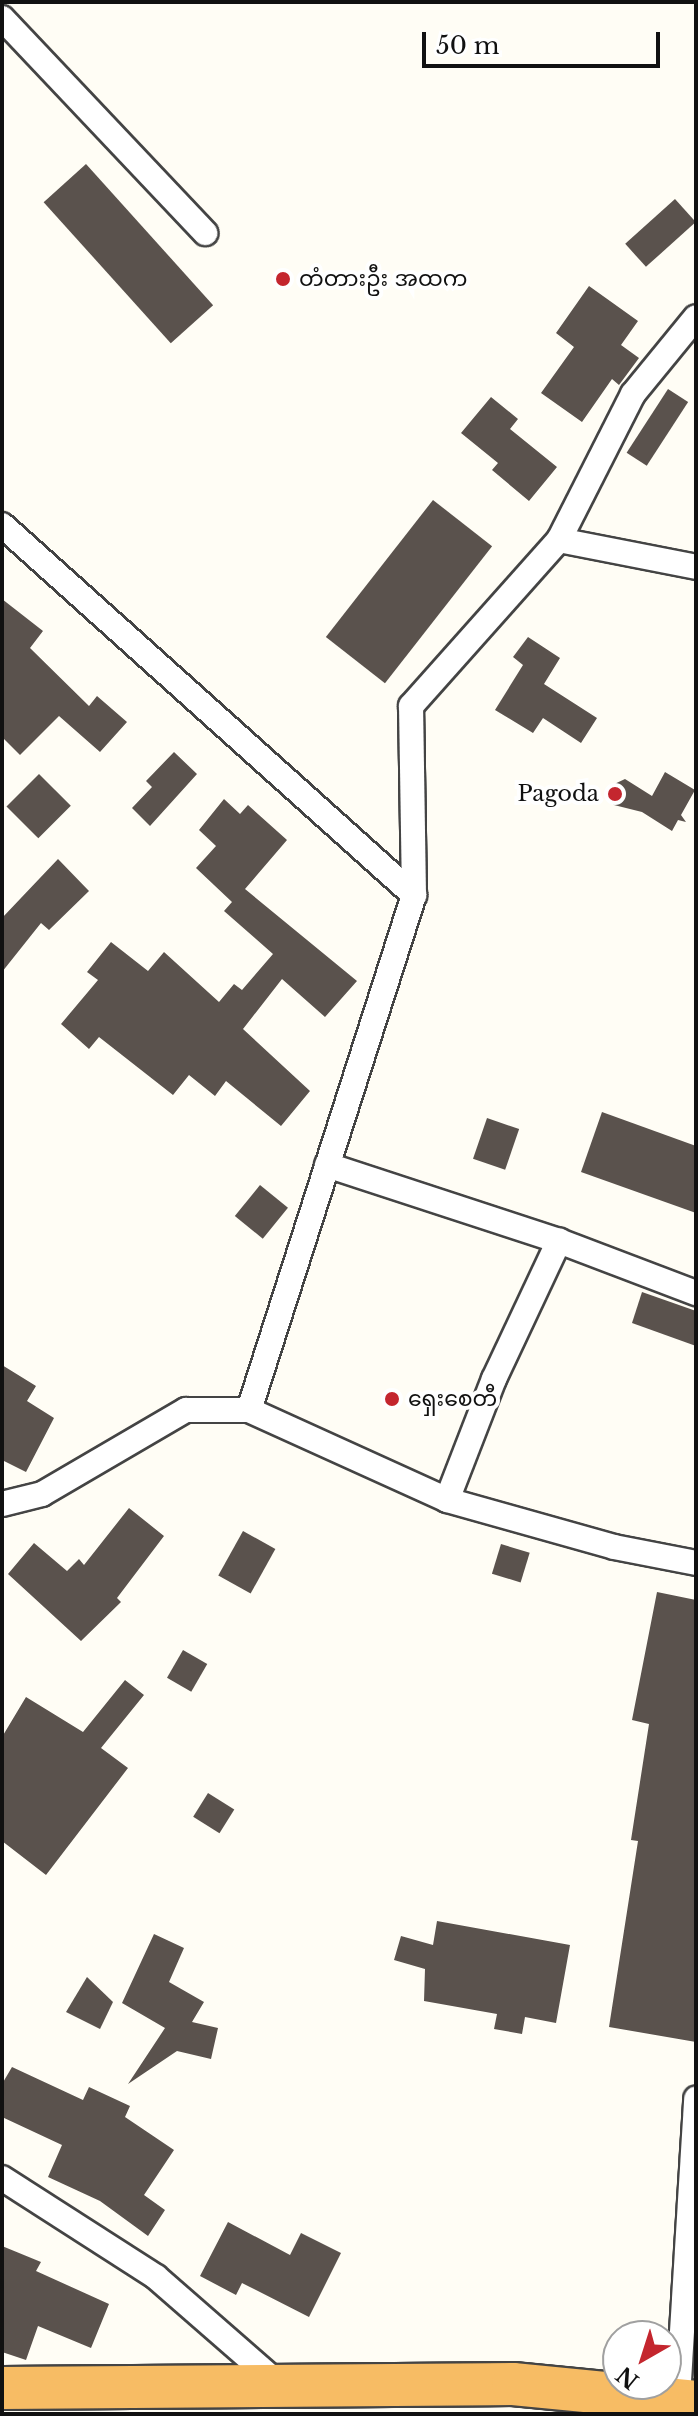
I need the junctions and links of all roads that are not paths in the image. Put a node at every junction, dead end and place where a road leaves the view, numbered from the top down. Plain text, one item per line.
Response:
1 (2, 18) edge
2 (205, 233) dead end
3 (696, 317) edge
4 (2, 525) edge
5 (559, 540) junction
6 (696, 567) edge
7 (414, 895) junction
8 (327, 1165) junction
9 (559, 1241) junction
10 (696, 1293) edge
11 (249, 1410) junction
12 (447, 1500) junction
13 (2, 1504) edge
14 (696, 1563) edge
15 (696, 2099) edge
16 (2, 2178) edge
17 (280, 2385) junction
18 (2, 2388) edge
19 (687, 2399) edge

1 - 2 street
3 - 5 street
4 - 7 street
5 - 6 street
5 - 7 street
7 - 8 street
8 - 9 street
8 - 11 street
9 - 10 street
9 - 12 street
11 - 12 street
11 - 13 street
12 - 14 street
15 - 19 street
16 - 17 street
17 - 18 highway
17 - 19 highway

